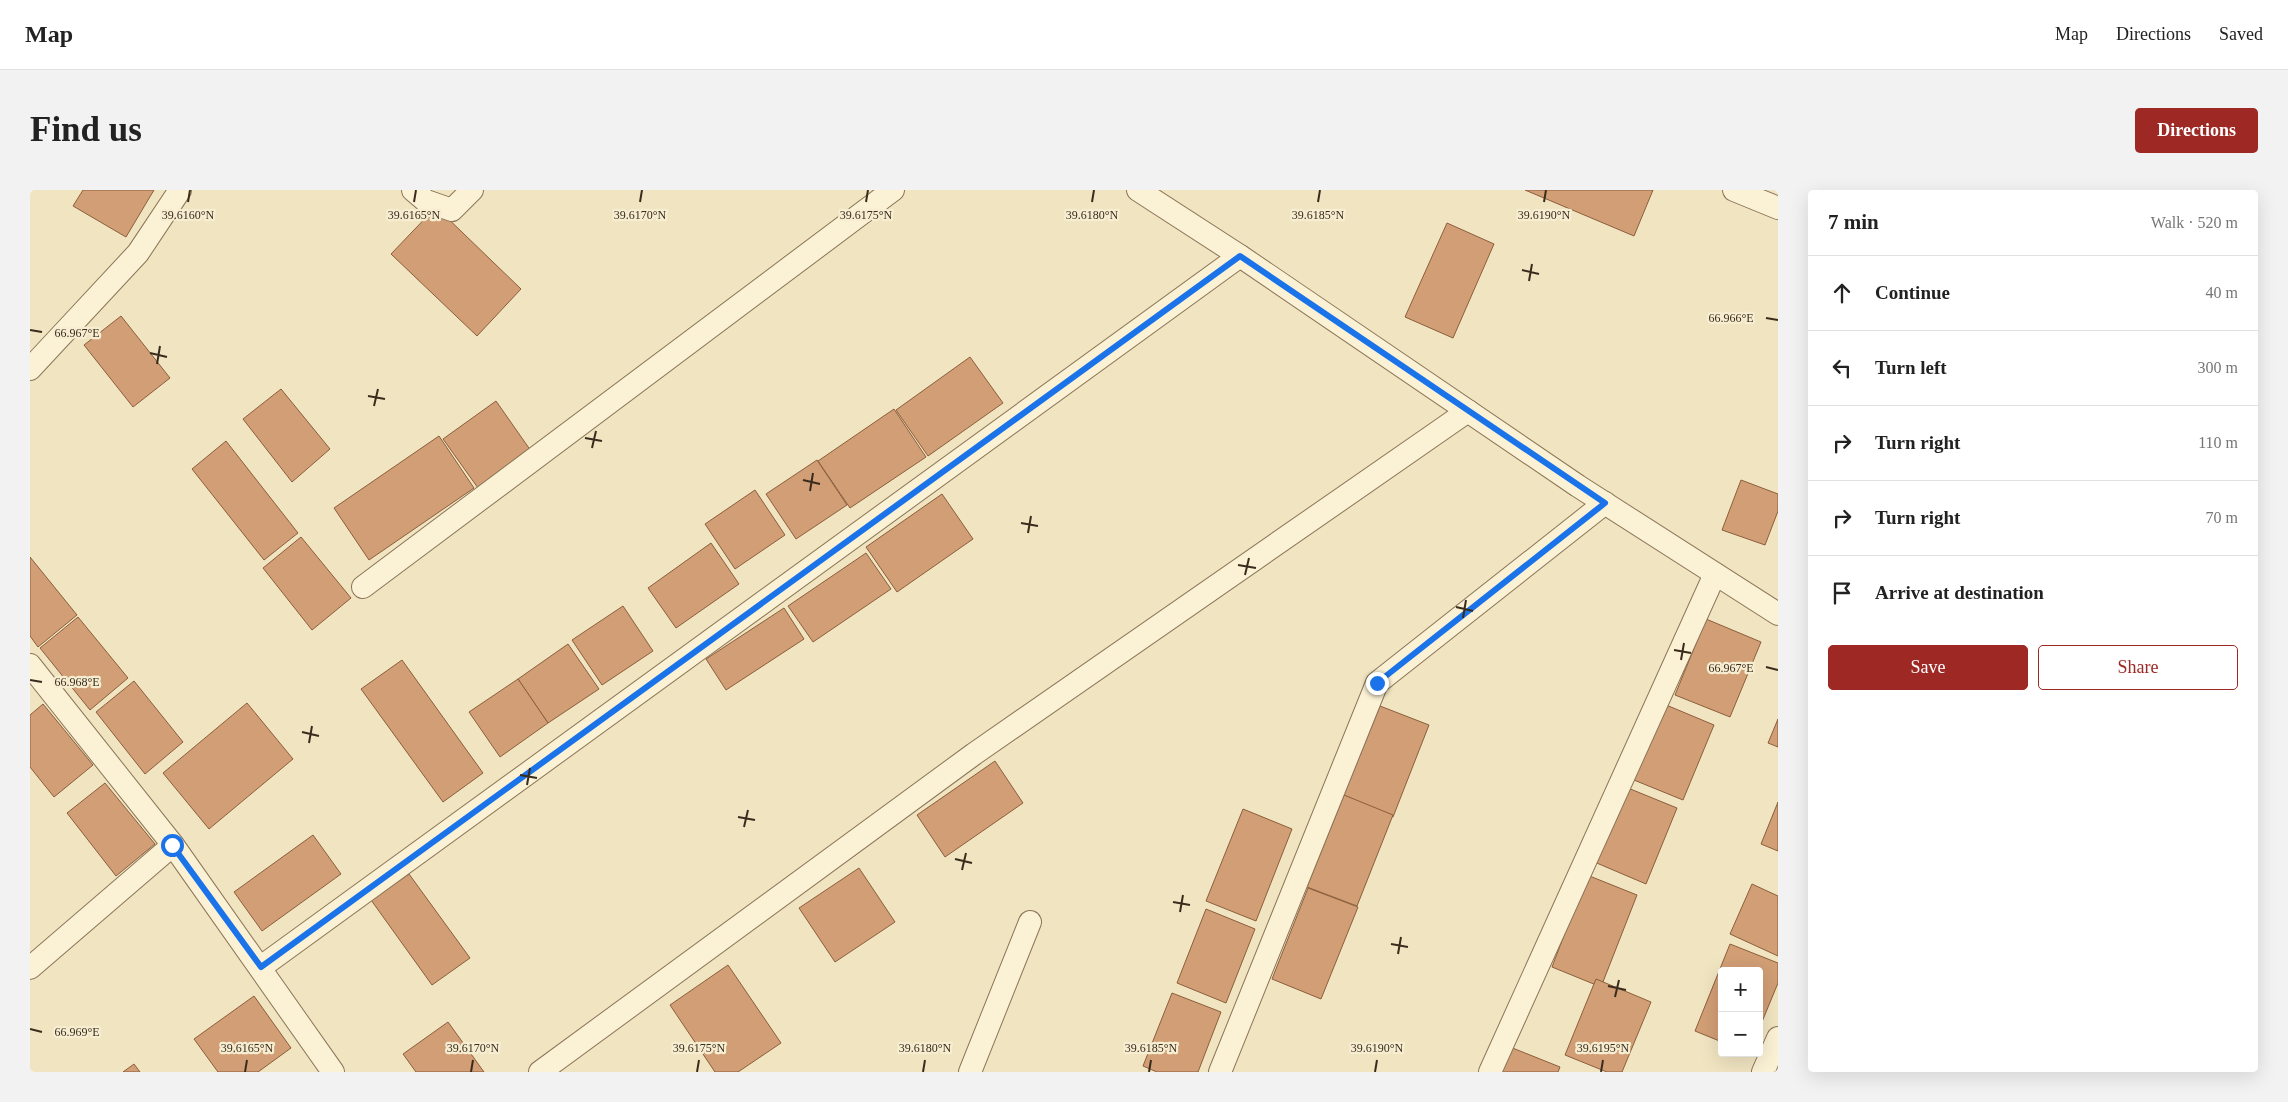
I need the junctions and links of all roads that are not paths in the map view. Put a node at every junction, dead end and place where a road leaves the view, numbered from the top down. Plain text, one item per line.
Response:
1 (180, 190) edge
2 (413, 190) edge
3 (472, 190) edge
4 (893, 190) edge
5 (1138, 190) edge
6 (1734, 190) edge
7 (1778, 208) edge
8 (1240, 256) junction
9 (30, 369) edge
10 (1468, 412) junction
11 (1605, 503) junction
12 (1715, 574) junction
13 (363, 587) dead end
14 (1778, 614) edge
15 (30, 665) edge
16 (172, 845) junction
17 (1030, 922) dead end
18 (261, 967) junction
19 (30, 968) edge
20 (1778, 1038) edge
21 (333, 1072) edge
22 (540, 1072) edge
23 (970, 1072) edge
24 (1220, 1072) edge
25 (1490, 1072) edge
26 (1763, 1072) edge

1 - 9 street
2 - 3 street
4 - 13 street
5 - 8 street
6 - 7 street
8 - 10 street
8 - 18 street
10 - 11 street
10 - 22 street
11 - 12 street
11 - 24 street
12 - 14 street
12 - 25 street
15 - 16 street
16 - 18 street
16 - 19 street
17 - 23 street
18 - 21 street
20 - 26 street

